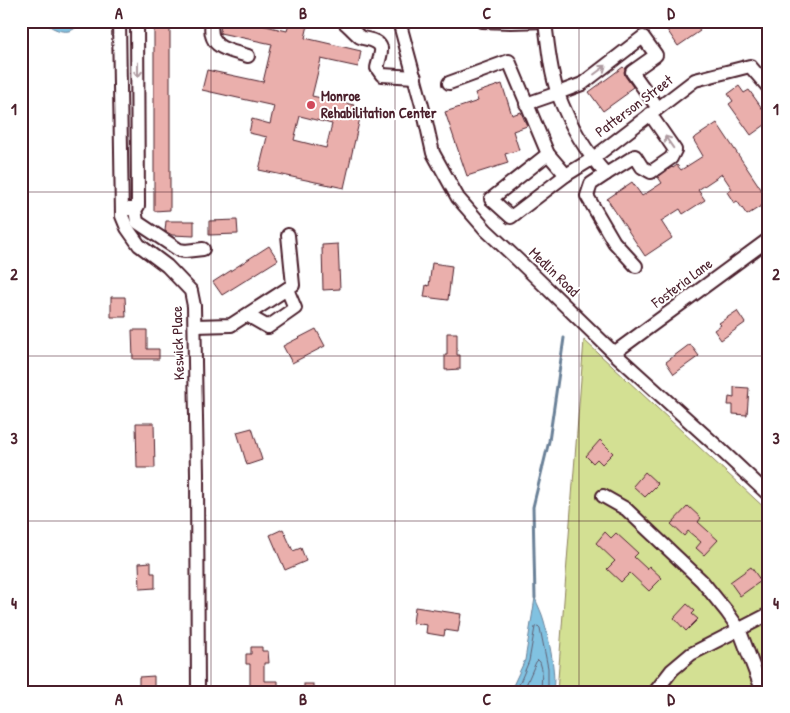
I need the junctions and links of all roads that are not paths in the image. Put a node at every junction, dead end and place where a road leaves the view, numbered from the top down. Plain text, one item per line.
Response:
1 (119, 21) edge
2 (137, 21) edge
3 (212, 21) edge
4 (399, 21) edge
5 (482, 21) edge
6 (545, 21) edge
7 (344, 22) edge
8 (500, 22) edge
9 (248, 56) dead end
10 (414, 77) junction
11 (449, 83) dead end
12 (769, 88) edge
13 (558, 93) junction
14 (138, 98) junction
15 (120, 99) junction
16 (526, 104) junction
17 (654, 111) junction
18 (548, 154) junction
19 (138, 157) junction
20 (120, 158) junction
21 (592, 159) junction
22 (606, 174) junction
23 (566, 175) junction
24 (135, 209) junction
25 (122, 210) junction
26 (288, 235) dead end
27 (769, 239) edge
28 (203, 249) dead end
29 (636, 266) dead end
30 (287, 289) junction
31 (247, 315) junction
32 (195, 326) junction
33 (614, 353) junction
34 (769, 495) edge
35 (603, 496) dead end
36 (769, 614) edge
37 (739, 629) junction
38 (198, 692) edge
39 (655, 692) edge
40 (762, 692) edge

1 - 15 street, Keswick Place
2 -> 14 street
3 - 9 street
4 - 10 street, Medlin Road
5 - 8 street
6 - 8 street
6 - 13 street
7 - 10 street
10 - 33 street, Medlin Road
11 - 16 street
12 - 17 street, Patterson Street
13 - 16 street
13 -> 17 street
13 - 21 street
14 - 15 street
14 - 19 street
15 - 20 street, Keswick Place
16 - 18 street
17 - 21 street, Patterson Street
22 -> 17 street
18 - 23 street
18 - 23 street, Patterson Street
19 - 20 street
19 - 24 street
20 - 25 street, Keswick Place
21 - 22 street
21 - 23 street, Patterson Street
22 - 29 street
24 - 25 street
24 - 28 street
25 - 32 street, Keswick Place
26 - 30 street
27 - 33 street, Fosteria Lane
30 - 31 street
30 - 31 street
31 - 32 street
32 - 38 street, Keswick Place
33 - 34 street, Medlin Road
35 - 37 street
36 - 37 street
37 - 39 street
37 - 40 street

